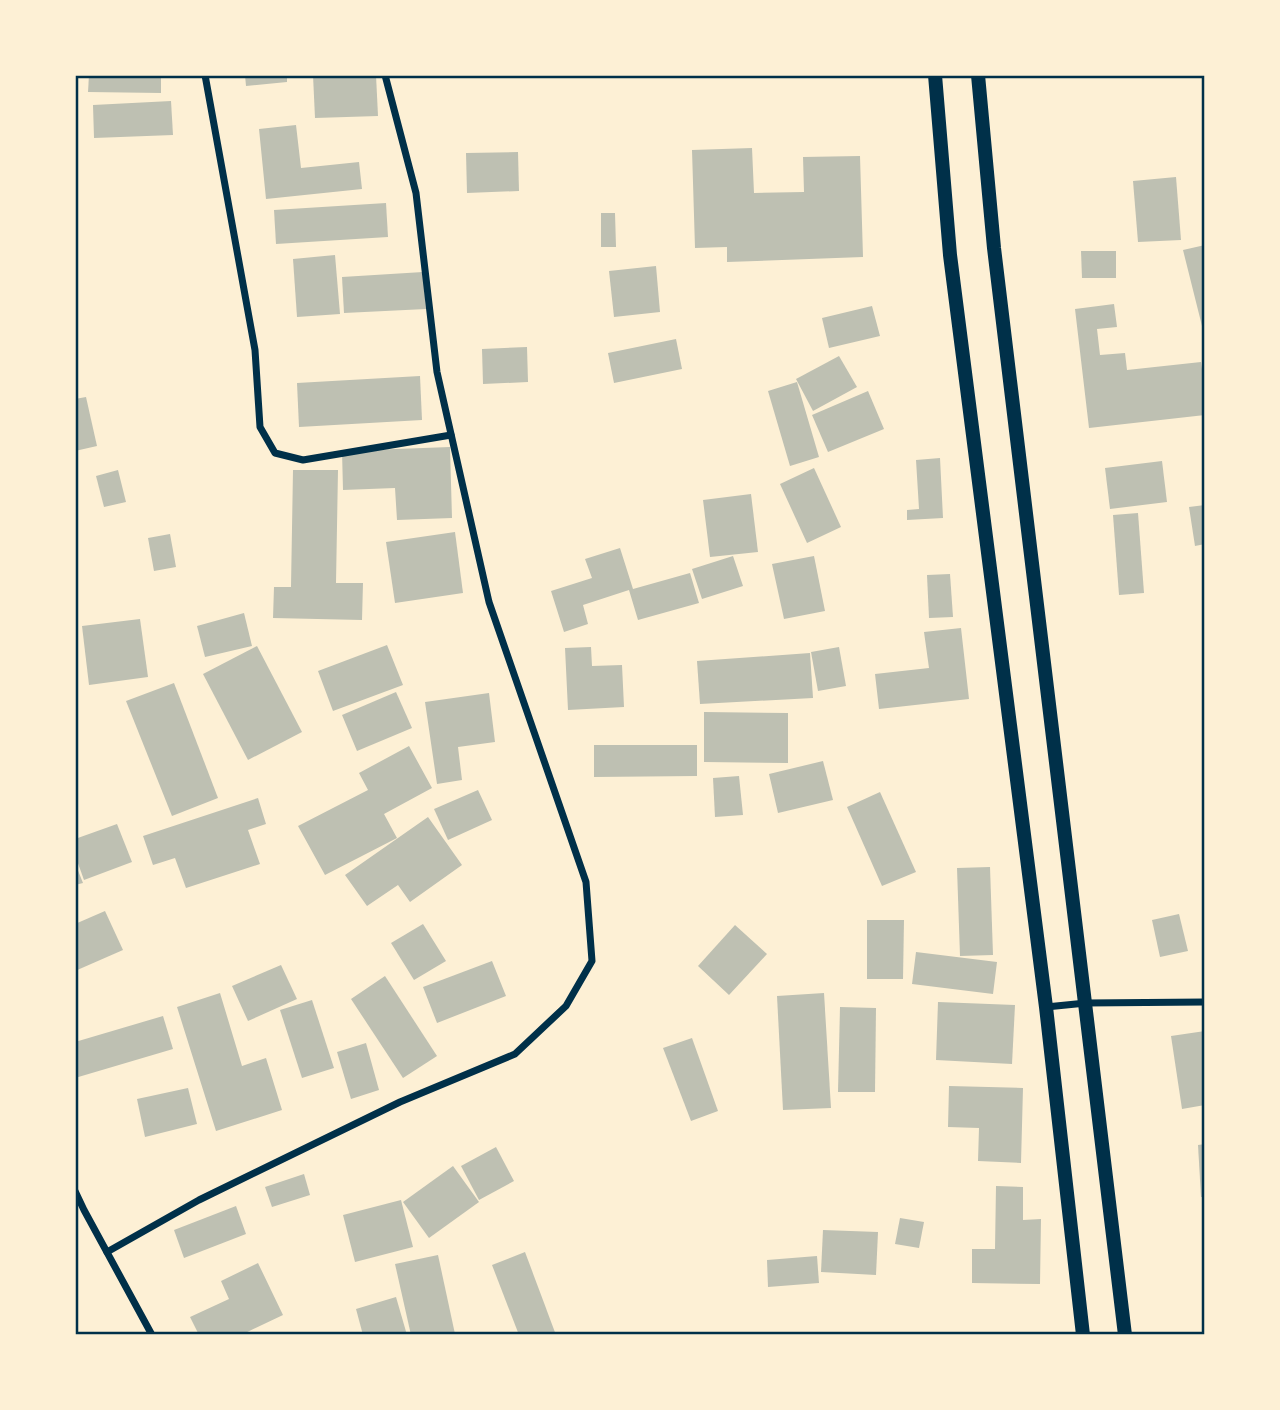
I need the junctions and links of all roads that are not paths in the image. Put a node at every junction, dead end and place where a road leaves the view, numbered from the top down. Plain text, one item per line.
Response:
1 (205, 75) edge
2 (384, 75) edge
3 (935, 75) edge
4 (978, 75) edge
5 (451, 435) junction
6 (1205, 1002) edge
7 (1086, 1003) junction
8 (1046, 1007) junction
9 (75, 1191) edge
10 (107, 1252) junction
11 (152, 1335) edge
12 (1083, 1335) edge
13 (1125, 1335) edge

1 - 5 street
2 - 5 street
3 - 8 main road
4 - 7 main road
5 - 10 street
6 - 7 street
7 - 8 street
7 - 13 main road
8 - 12 main road
9 - 10 street
10 - 11 street

